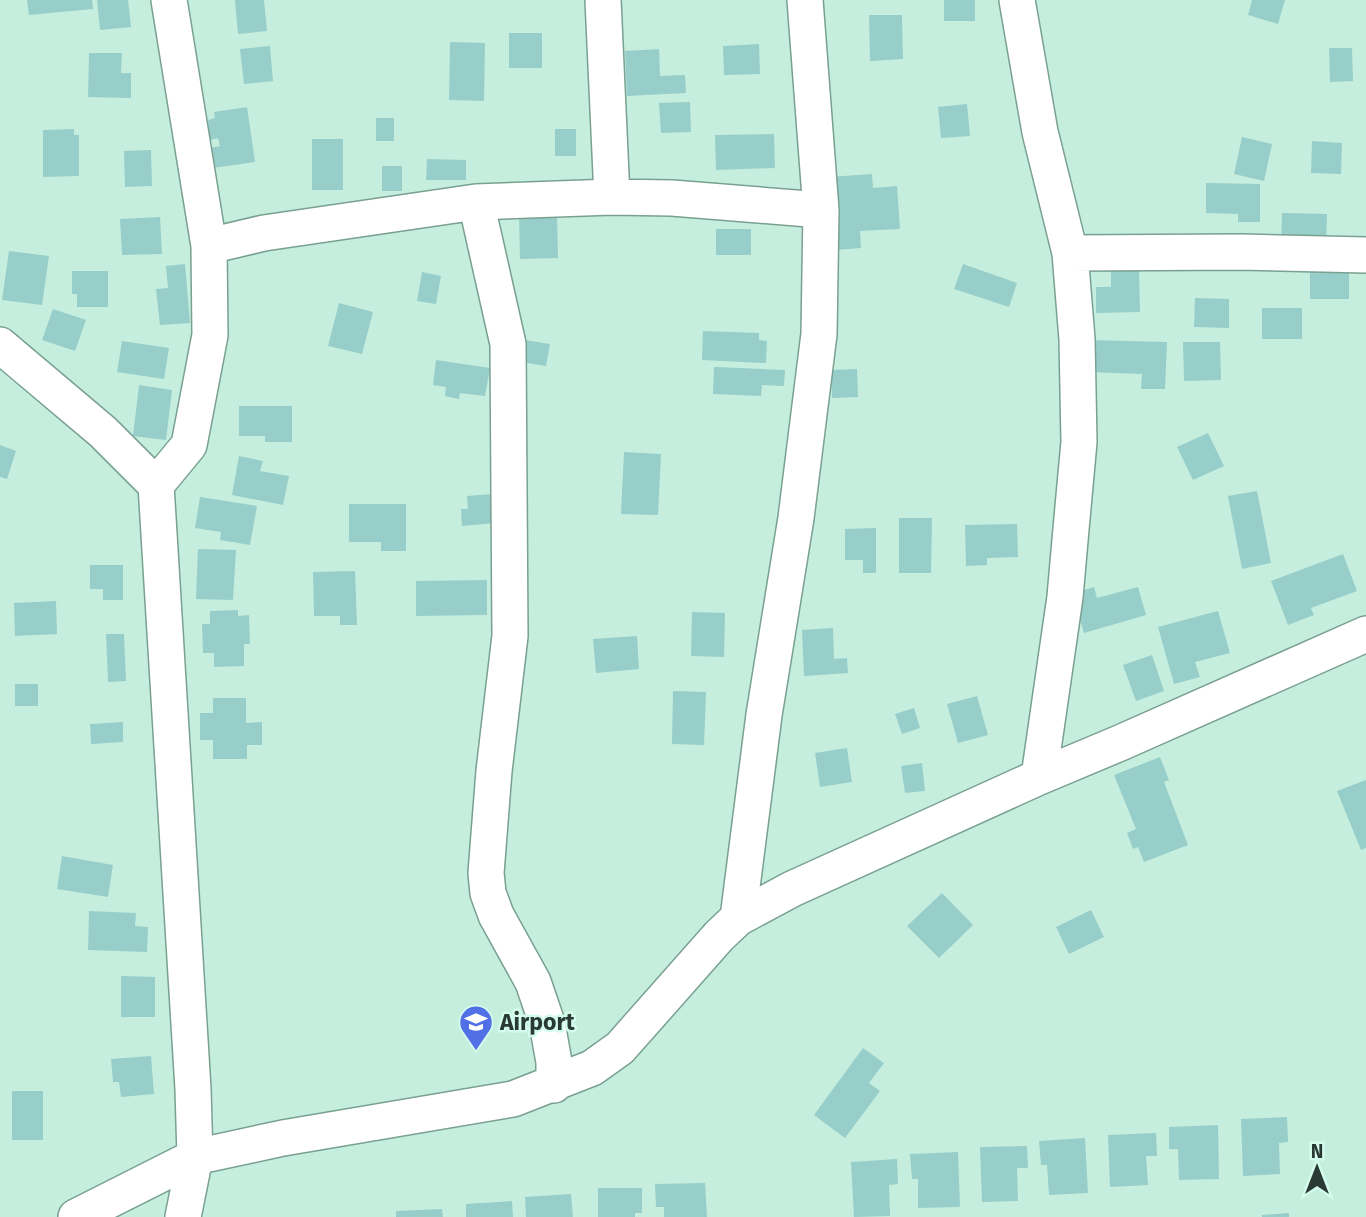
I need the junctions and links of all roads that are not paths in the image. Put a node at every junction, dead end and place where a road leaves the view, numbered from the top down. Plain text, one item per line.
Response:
1 (169, 0) edge
2 (603, 0) edge
3 (805, 0) edge
4 (1017, 0) edge
5 (612, 197) junction
6 (476, 202) junction
7 (821, 210) junction
8 (209, 246) junction
9 (1070, 253) junction
10 (1366, 255) edge
11 (0, 345) edge
12 (156, 485) junction
13 (1366, 634) edge
14 (1039, 776) junction
15 (738, 918) junction
16 (554, 1085) junction
17 (195, 1157) junction
18 (76, 1217) edge
19 (183, 1217) edge

1 - 8 street
2 - 5 street
3 - 7 street
4 - 9 street
5 - 6 street
5 - 7 street
6 - 8 street
6 - 16 street
7 - 15 street
8 - 12 street
9 - 10 street
9 - 14 street
11 - 12 street
12 - 17 street
13 - 14 street
14 - 15 street
15 - 16 street
16 - 17 street
17 - 18 street
17 - 19 street

